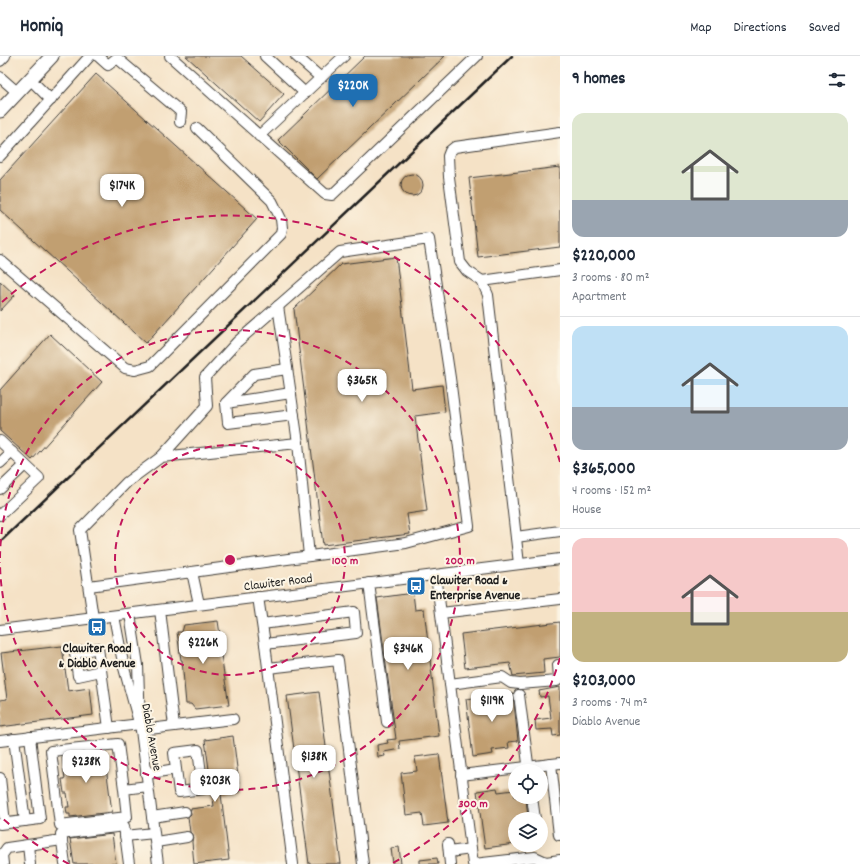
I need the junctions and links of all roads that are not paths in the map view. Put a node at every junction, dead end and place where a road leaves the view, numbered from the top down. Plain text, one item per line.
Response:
1 (5, 56) edge
2 (52, 56) edge
3 (90, 56) edge
4 (98, 56) edge
5 (170, 56) edge
6 (265, 56) edge
7 (344, 56) edge
8 (476, 56) edge
9 (302, 58) edge
10 (0, 61) edge
11 (0, 77) edge
12 (321, 78) junction
13 (30, 79) junction
14 (17, 92) junction
15 (305, 93) junction
16 (51, 100) junction
17 (0, 111) edge
18 (180, 122) dead end
19 (197, 128) dead end
20 (560, 132) edge
21 (259, 136) junction
22 (0, 156) edge
23 (0, 260) edge
24 (560, 270) edge
25 (482, 281) junction
26 (278, 306) junction
27 (287, 369) junction
28 (290, 393) junction
29 (226, 403) junction
30 (294, 415) junction
31 (0, 441) edge
32 (298, 443) junction
33 (12, 452) junction
34 (161, 457) junction
35 (0, 463) edge
36 (25, 465) junction
37 (0, 489) edge
38 (0, 515) edge
39 (560, 531) edge
40 (516, 537) junction
41 (309, 556) junction
42 (560, 559) edge
43 (519, 564) junction
44 (192, 572) junction
45 (436, 575) junction
46 (369, 583) junction
47 (89, 586) junction
48 (258, 597) junction
49 (560, 599) edge
50 (199, 604) junction
51 (160, 610) junction
52 (441, 613) junction
53 (130, 614) junction
54 (114, 616) junction
55 (93, 618) junction
56 (262, 624) junction
57 (0, 630) edge
58 (265, 644) junction
59 (560, 665) edge
60 (268, 668) junction
61 (101, 671) dead end
62 (450, 684) junction
63 (519, 695) dead end
64 (233, 719) dead end
65 (387, 722) dead end
66 (174, 726) junction
67 (141, 727) junction
68 (109, 728) junction
69 (30, 737) junction
70 (14, 739) junction
71 (0, 741) edge
72 (528, 764) edge
73 (555, 764) edge
74 (176, 770) junction
75 (508, 771) edge
76 (146, 774) junction
77 (461, 775) junction
78 (0, 778) edge
79 (148, 786) junction
80 (124, 789) junction
81 (185, 812) dead end
82 (152, 817) junction
83 (25, 821) junction
84 (3, 823) edge
85 (559, 835) edge
86 (125, 836) junction
87 (155, 837) junction
88 (187, 837) dead end
89 (62, 840) junction
90 (28, 845) junction
91 (471, 849) junction
92 (560, 860) edge
93 (3, 864) edge
94 (30, 864) edge
95 (65, 864) edge
96 (129, 864) edge
97 (158, 864) edge
98 (293, 864) edge
99 (363, 864) edge
100 (450, 864) edge
101 (473, 864) edge

1 - 10 street
2 - 13 main road
3 - 16 street
4 - 18 street
5 - 21 street
6 - 15 street
7 - 12 street
8 - 21 street
9 - 12 street
11 - 14 street
12 - 15 street
13 - 14 main road
13 - 16 street
14 - 17 main road
15 - 21 street
16 - 22 street
19 - 23 street
20 - 25 street
24 - 25 street
25 - 40 street
26 - 27 street
26 - 34 street
26 - 41 street
27 - 28 street
27 - 29 street
28 - 29 street
28 - 30 street
29 - 30 street
30 - 32 street
31 - 33 street
32 - 34 street
32 - 41 street
33 - 35 street
33 - 36 street
34 - 47 street
36 - 37 street
36 - 38 street
39 - 40 street
40 - 43 street
41 - 44 street
42 - 43 street, Clawiter Road
43 - 45 street, Clawiter Road
44 - 47 street
44 - 50 street
45 - 46 street, Clawiter Road
45 - 52 street
46 - 48 street, Clawiter Road
46 - 65 street
47 - 55 street
48 - 50 street, Clawiter Road
48 - 56 street
49 - 52 street
50 - 51 street, Clawiter Road
51 - 53 street, Clawiter Road
51 - 66 street
52 - 62 street
53 - 54 street, Clawiter Road
53 - 67 street
54 - 55 street, Clawiter Road
54 - 67 street, Diablo Avenue
55 - 57 street, Clawiter Road
56 - 58 street
56 - 58 street
58 - 60 street
59 - 62 street
60 - 98 street
60 - 99 street
61 - 68 street
62 - 77 street
63 - 72 street
64 - 66 street
66 - 67 street
67 - 68 street
67 - 76 street, Diablo Avenue
68 - 69 street
69 - 70 street
69 - 83 street
70 - 71 street
70 - 83 street
73 - 85 street
74 - 74 street
74 - 76 street
75 - 77 street
76 - 79 street, Diablo Avenue
77 - 91 street
78 - 84 street
79 - 80 street
79 - 82 street, Diablo Avenue
80 - 80 street
81 - 82 street
82 - 87 street, Diablo Avenue
83 - 84 street
86 - 87 street
86 - 89 street
86 - 96 street
87 - 88 street
87 - 97 street, Diablo Avenue
89 - 90 street
89 - 95 street
90 - 93 street
90 - 94 street
91 - 100 street
91 - 101 street
92 - 101 street

